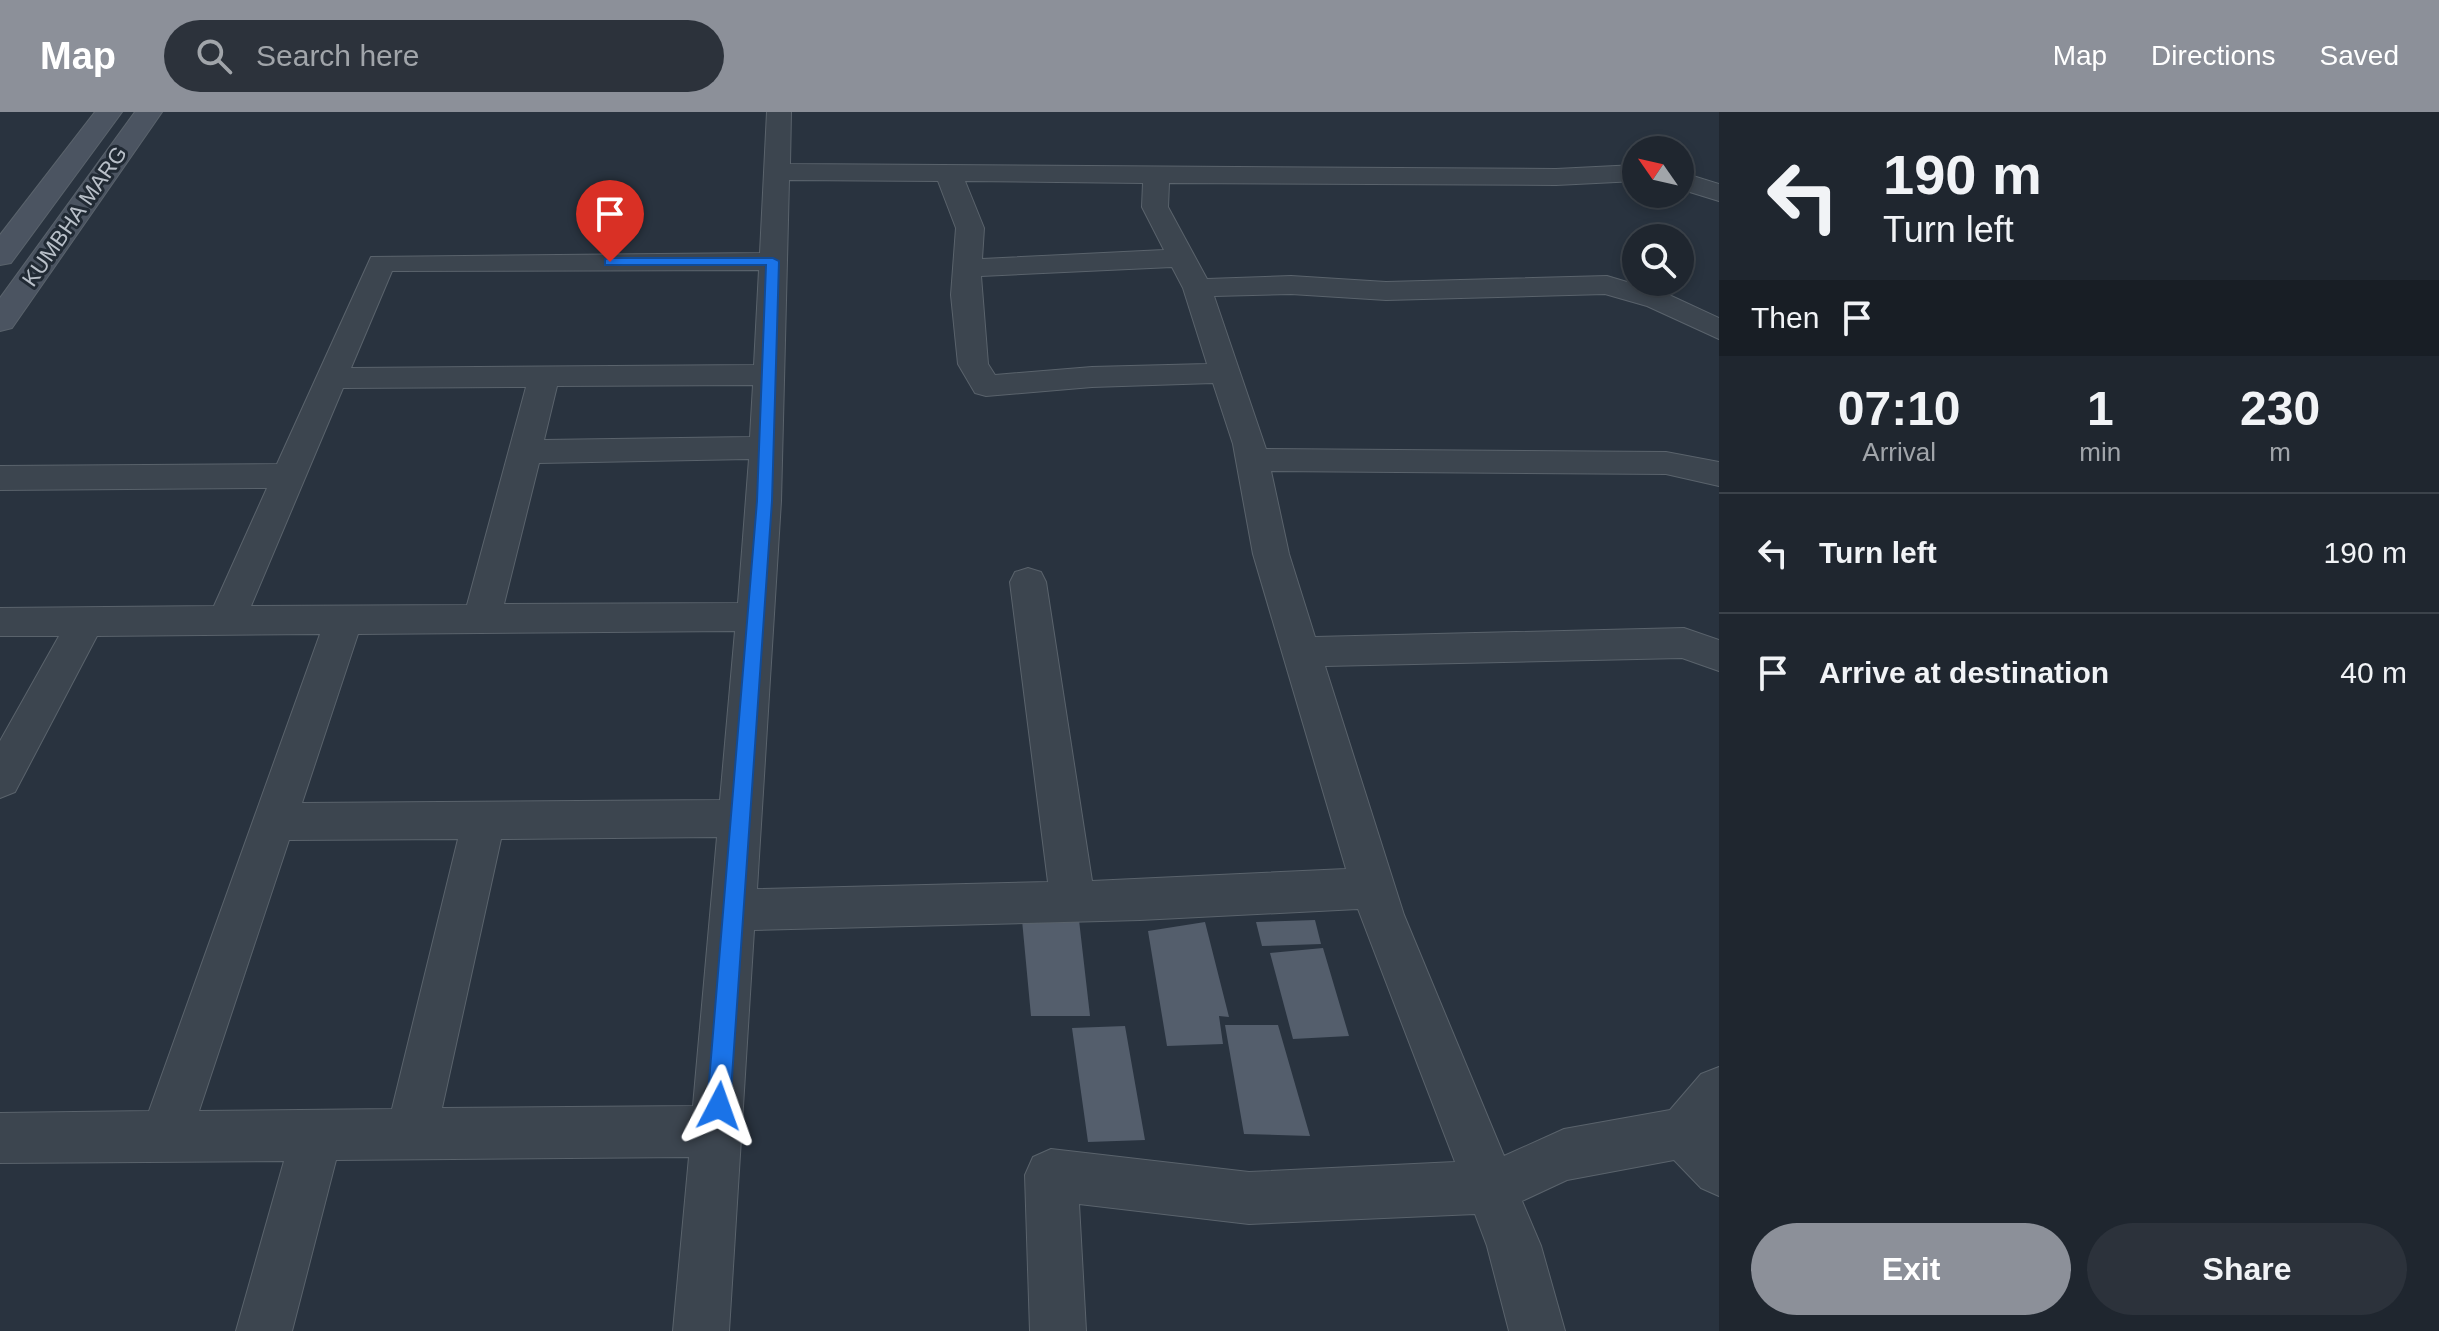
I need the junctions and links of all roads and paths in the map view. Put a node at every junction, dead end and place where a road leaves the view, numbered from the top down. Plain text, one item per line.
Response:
1 (109, 112) edge
2 (149, 112) edge
3 (779, 112) edge
4 (776, 172) junction
5 (1622, 174) edge
6 (949, 175) junction
7 (1156, 175) junction
8 (1694, 185) edge
9 (1719, 193) edge
10 (0, 256) edge
11 (773, 261) junction
12 (967, 268) junction
13 (1189, 273) junction
14 (0, 321) edge
15 (1719, 330) edge
16 (1225, 373) junction
17 (769, 375) junction
18 (544, 377) junction
19 (332, 378) junction
20 (766, 448) junction
21 (525, 452) junction
22 (1252, 460) junction
23 (1719, 474) edge
24 (289, 476) junction
25 (0, 478) edge
26 (1028, 582) dead end
27 (755, 617) junction
28 (482, 619) junction
29 (344, 620) junction
30 (226, 621) junction
31 (0, 622) edge
32 (86, 622) junction
33 (1301, 652) junction
34 (1719, 656) edge
35 (0, 780) edge
36 (740, 818) junction
37 (484, 820) junction
38 (274, 822) junction
39 (1373, 888) junction
40 (1073, 901) junction
41 (733, 910) junction
42 (1719, 1092) edge
43 (717, 1131) junction
44 (1683, 1133) junction
45 (411, 1134) junction
46 (317, 1135) junction
47 (165, 1137) junction
48 (0, 1138) edge
49 (1719, 1170) edge
50 (1491, 1188) junction
51 (264, 1331) edge
52 (701, 1331) edge
53 (1058, 1331) edge
54 (1537, 1331) edge

1 - 10 street, KUMBHA MARG
2 - 14 street, KUMBHA MARG
3 - 4 street
4 - 6 street
4 - 11 street
5 - 7 street
6 - 7 street
6 - 12 street
7 - 13 street
8 - 9 street
11 - 17 street
11 - 19 street
12 - 13 street
12 - 16 street
13 - 15 street
13 - 16 street
16 - 22 street
17 - 18 street
17 - 20 street
18 - 19 street
18 - 21 street
19 - 24 street
20 - 21 street
20 - 27 street
21 - 28 street
22 - 23 street
22 - 33 street
24 - 25 street
24 - 30 street
26 - 40 street
27 - 28 street
27 - 36 street
28 - 29 street
29 - 30 street
29 - 38 street
30 - 32 street
31 - 32 street
32 - 35 street
33 - 34 street
33 - 39 street
36 - 37 street
36 - 41 street
37 - 38 street
37 - 45 street
38 - 47 street
39 - 40 street
39 - 50 street
40 - 41 street
41 - 43 street
42 - 44 street
43 - 45 street
43 - 52 street
44 - 49 street
44 - 50 street
45 - 46 street
46 - 47 street
46 - 51 street
47 - 48 street
50 - 53 street
50 - 54 street

